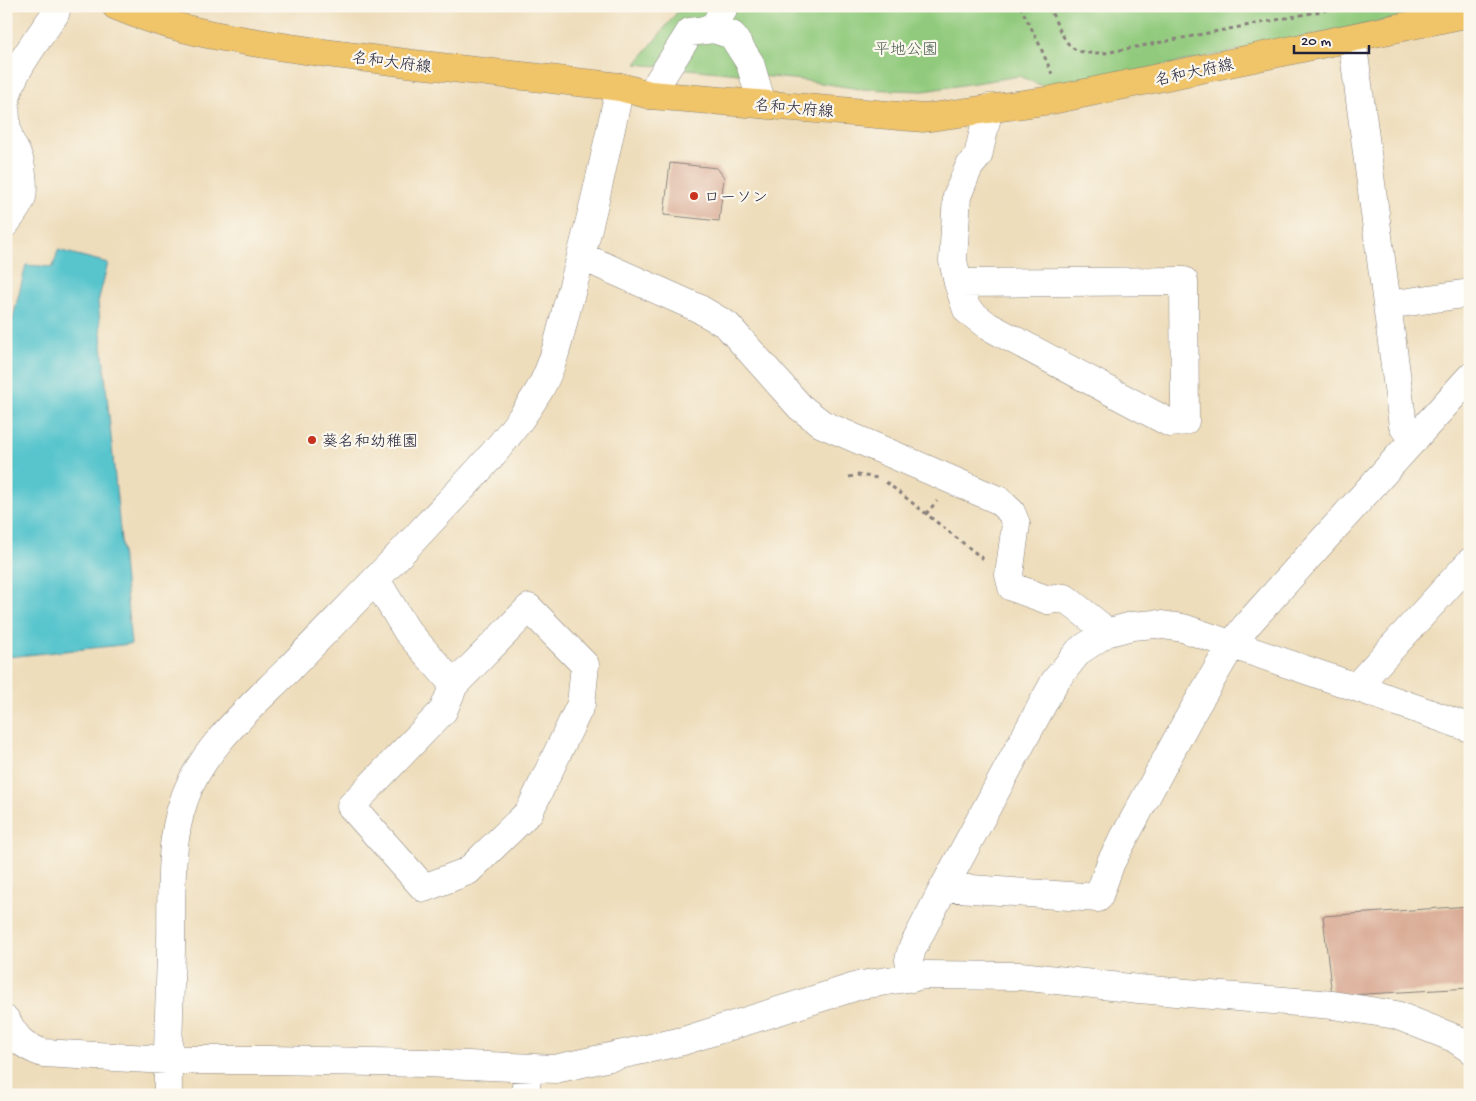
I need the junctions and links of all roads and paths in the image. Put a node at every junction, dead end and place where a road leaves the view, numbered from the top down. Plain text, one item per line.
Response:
1 (57, 6) edge
2 (116, 6) edge
3 (1020, 6) edge
4 (1049, 6) edge
5 (1348, 6) edge
6 (1470, 13) edge
7 (719, 18) edge
8 (1352, 39) junction
9 (1054, 79) dead end
10 (620, 87) junction
11 (650, 95) junction
12 (762, 104) junction
13 (989, 108) junction
14 (6, 223) edge
15 (581, 256) junction
16 (958, 283) junction
17 (1470, 293) edge
18 (1388, 305) junction
19 (1470, 377) edge
20 (1414, 440) junction
21 (849, 478) dead end
22 (982, 558) dead end
23 (1470, 562) edge
24 (376, 580) junction
25 (1106, 633) junction
26 (1231, 646) junction
27 (454, 685) junction
28 (1356, 687) junction
29 (1470, 728) edge
30 (944, 887) junction
31 (912, 978) junction
32 (6, 1020) edge
33 (1470, 1049) edge
34 (167, 1060) junction
35 (528, 1068) junction
36 (168, 1095) edge
37 (525, 1095) edge

1 - 14 street
2 - 10 main road, 名和大府線
3 - 9 path
4 - 5 path
6 - 8 main road, 名和大府線
7 - 11 street
7 - 12 street
8 - 13 main road, 名和大府線
8 - 18 street
10 - 11 main road, 名和大府線
10 - 15 street
11 - 12 main road, 名和大府線
12 - 13 main road, 名和大府線
13 - 16 street
15 - 24 street
15 - 25 street
16 - 16 street
17 - 18 street
18 - 20 street
19 - 20 street
20 - 26 street
21 - 22 path
23 - 28 street
24 - 27 street
24 - 34 street
25 - 26 street
25 - 30 street
26 - 28 street
26 - 30 street
27 - 27 street
28 - 29 street
30 - 31 street
31 - 33 street
31 - 35 street
32 - 34 street
34 - 35 street
34 - 36 street
35 - 37 street

